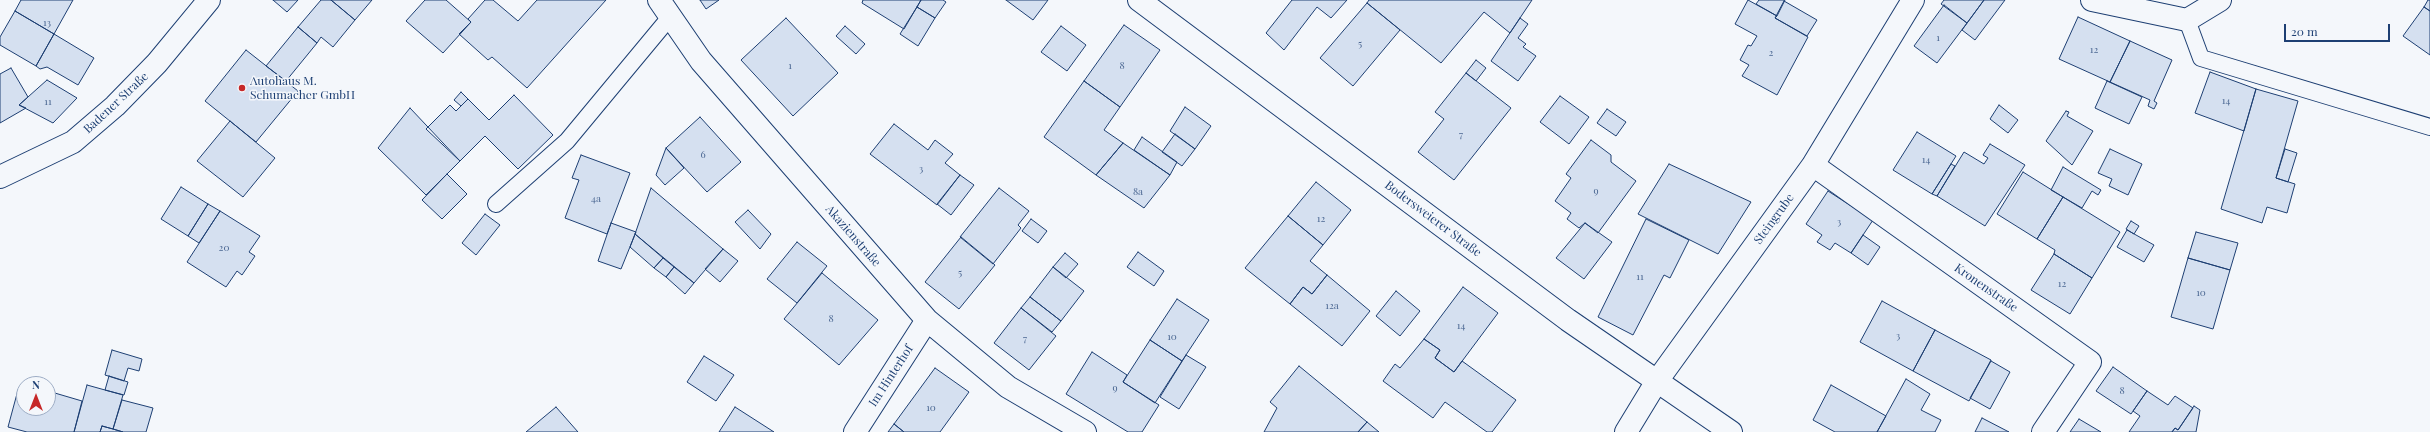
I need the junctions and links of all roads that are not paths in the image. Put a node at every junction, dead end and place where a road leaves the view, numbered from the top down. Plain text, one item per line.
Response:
1 (209, 0) edge
2 (1139, 0) edge
3 (1912, 0) edge
4 (2092, 0) edge
5 (2220, 0) edge
6 (664, 8) edge
7 (2187, 20) junction
8 (2430, 127) edge
9 (1813, 165) junction
10 (0, 177) edge
11 (496, 204) dead end
12 (927, 320) junction
13 (1657, 381) junction
14 (855, 432) edge
15 (1085, 432) edge
16 (1626, 432) edge
17 (1731, 432) edge
18 (2042, 432) edge

1 - 10 street, Badener Straße
2 - 13 street, Bodersweierer Straße
3 - 9 street, Steingrube
4 - 7 street
5 - 7 street
6 - 11 lane
6 - 12 street, Akazienstraße
7 - 8 lane
9 - 13 street, Steingrube
9 - 18 street, Kronenstraße
12 - 14 street, Im Hinterhof
12 - 15 street, Akazienstraße
13 - 16 street, Steingrube
13 - 17 street, Bodersweierer Straße

